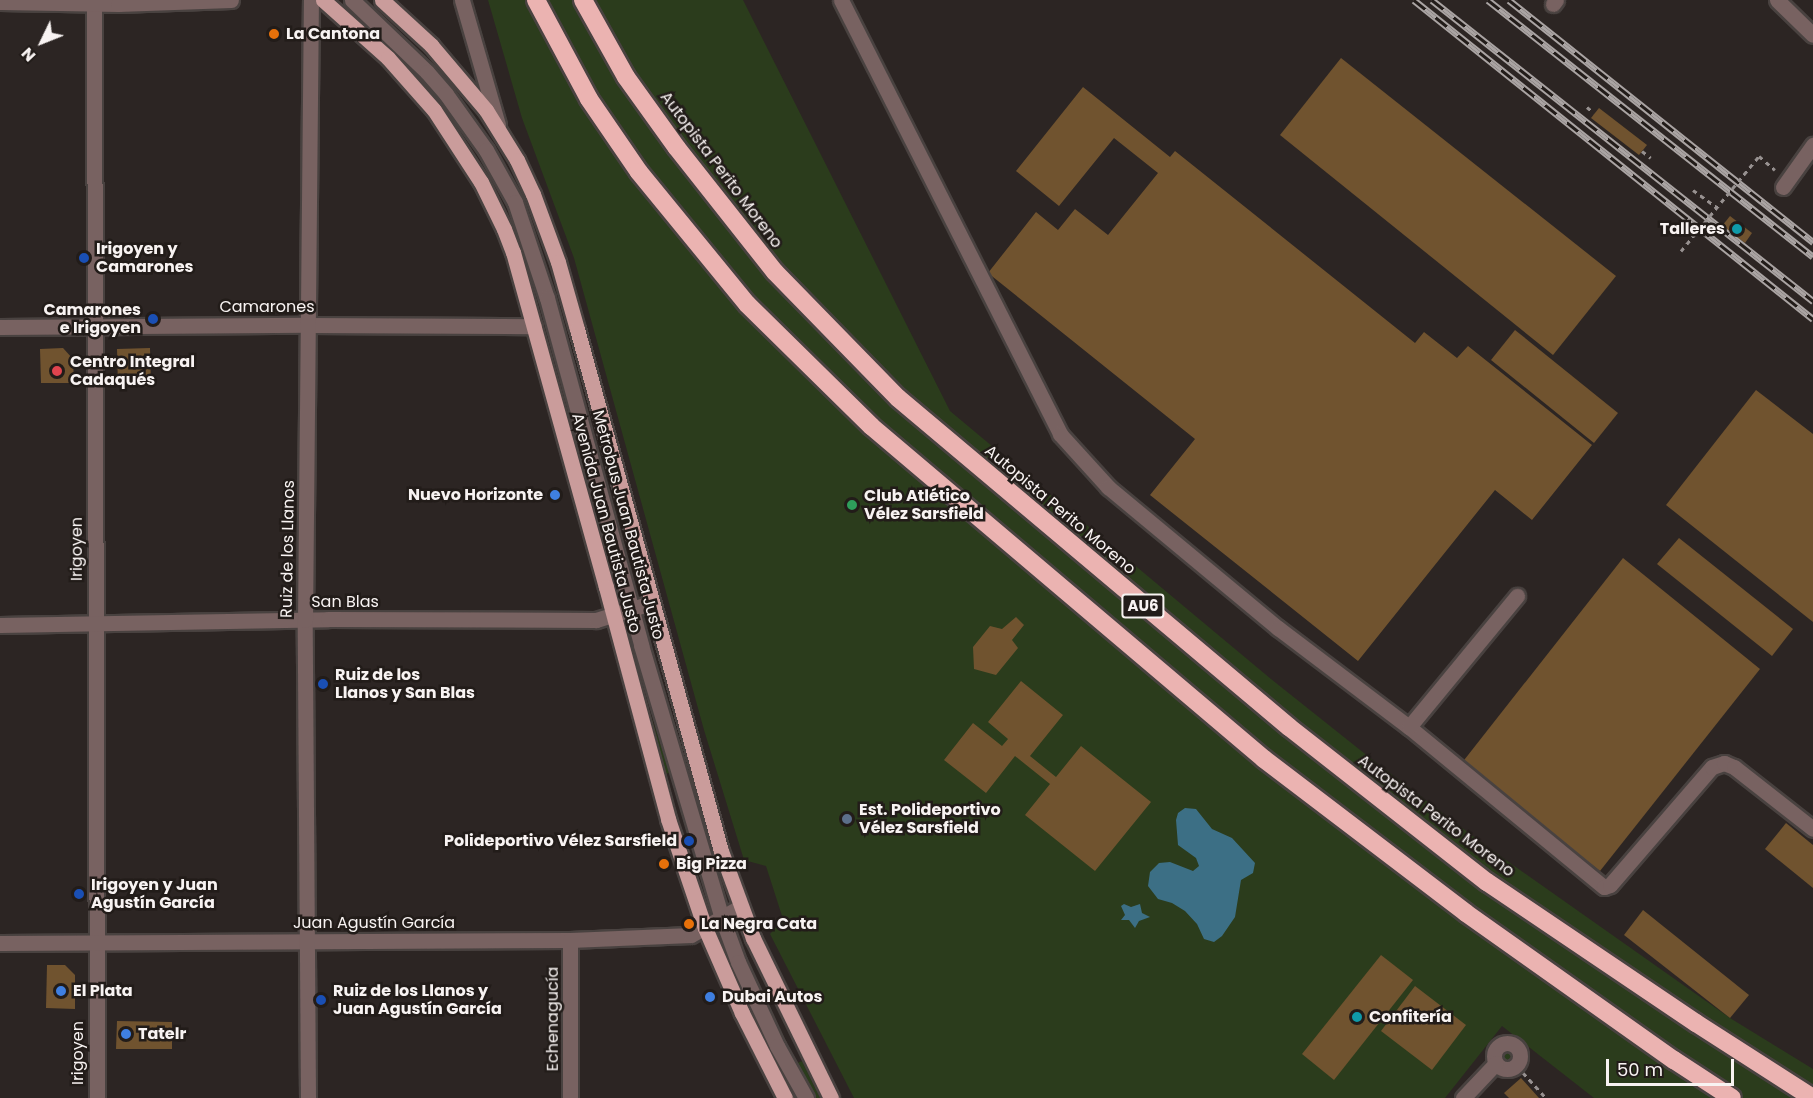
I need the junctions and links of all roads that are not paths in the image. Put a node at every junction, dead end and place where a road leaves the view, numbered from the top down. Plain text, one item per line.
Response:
1 (231, 0) edge
2 (311, 0) edge
3 (323, 0) edge
4 (352, 0) edge
5 (382, 0) edge
6 (462, 0) edge
7 (536, 0) edge
8 (582, 0) edge
9 (841, 0) edge
10 (1777, 0) edge
11 (0, 2) edge
12 (94, 2) edge
13 (1813, 35) edge
14 (499, 130) junction
15 (1813, 145) edge
16 (1786, 184) road end
17 (309, 324) junction
18 (0, 327) edge
19 (94, 327) junction
20 (534, 327) junction
21 (1517, 596) dead end
22 (651, 603) junction
23 (632, 609) junction
24 (613, 615) junction
25 (305, 620) junction
26 (0, 625) edge
27 (95, 625) junction
28 (1409, 727) junction
29 (1813, 829) edge
30 (740, 907) junction
31 (723, 918) junction
32 (705, 928) junction
33 (570, 940) junction
34 (96, 942) junction
35 (309, 942) junction
36 (0, 943) edge
37 (1496, 1063) junction
38 (97, 1098) edge
39 (308, 1098) edge
40 (570, 1098) edge
41 (785, 1098) edge
42 (806, 1098) edge
43 (831, 1098) edge
44 (1462, 1098) edge
45 (1732, 1098) edge
46 (1813, 1098) edge

1 - 12 street
2 - 17 street, Ruiz de los Llanos
3 - 20 main road, Avenida Juan Bautista Justo
4 - 23 street, Metrobus Juan Bautista Justo
5 - 14 main road, Avenida Juan Bautista Justo
6 - 14 street
7 - 45 highway, AU6
8 - 46 highway, Autopista Perito Moreno / AU6
9 - 28 street
10 - 13 street
11 - 12 street
12 - 19 street, Irigoyen
14 - 22 main road, Avenida Juan Bautista Justo
15 - 16 street
17 - 19 street, Camarones
17 - 20 street, Camarones
17 - 25 street, Ruiz de los Llanos
18 - 19 street, Camarones
19 - 27 street, Irigoyen
20 - 24 main road, Avenida Juan Bautista Justo
21 - 28 street
22 - 23 street, San Blas
22 - 30 main road, Avenida Juan Bautista Justo
23 - 24 street, San Blas
23 - 31 street, Metrobus Juan Bautista Justo
24 - 25 street, San Blas
24 - 32 main road, Avenida Juan Bautista Justo
25 - 27 street, San Blas
25 - 35 street, Ruiz de los Llanos
26 - 27 street, San Blas
27 - 34 street, Irigoyen
28 - 29 street
30 - 31 street, Juan Agustín García
30 - 43 main road, Avenida Juan Bautista Justo
31 - 32 street, Juan Agustín García
31 - 42 street, Metrobus Juan Bautista Justo
32 - 33 street, Juan Agustín García
32 - 41 main road, Avenida Juan Bautista Justo
33 - 35 street, Juan Agustín García
33 - 40 street, Echenagucía
34 - 35 street, Juan Agustín García
34 - 36 street, Juan Agustín García
34 - 38 street, Irigoyen
35 - 39 street, Ruiz de los Llanos
37 - 37 street
37 - 44 street

